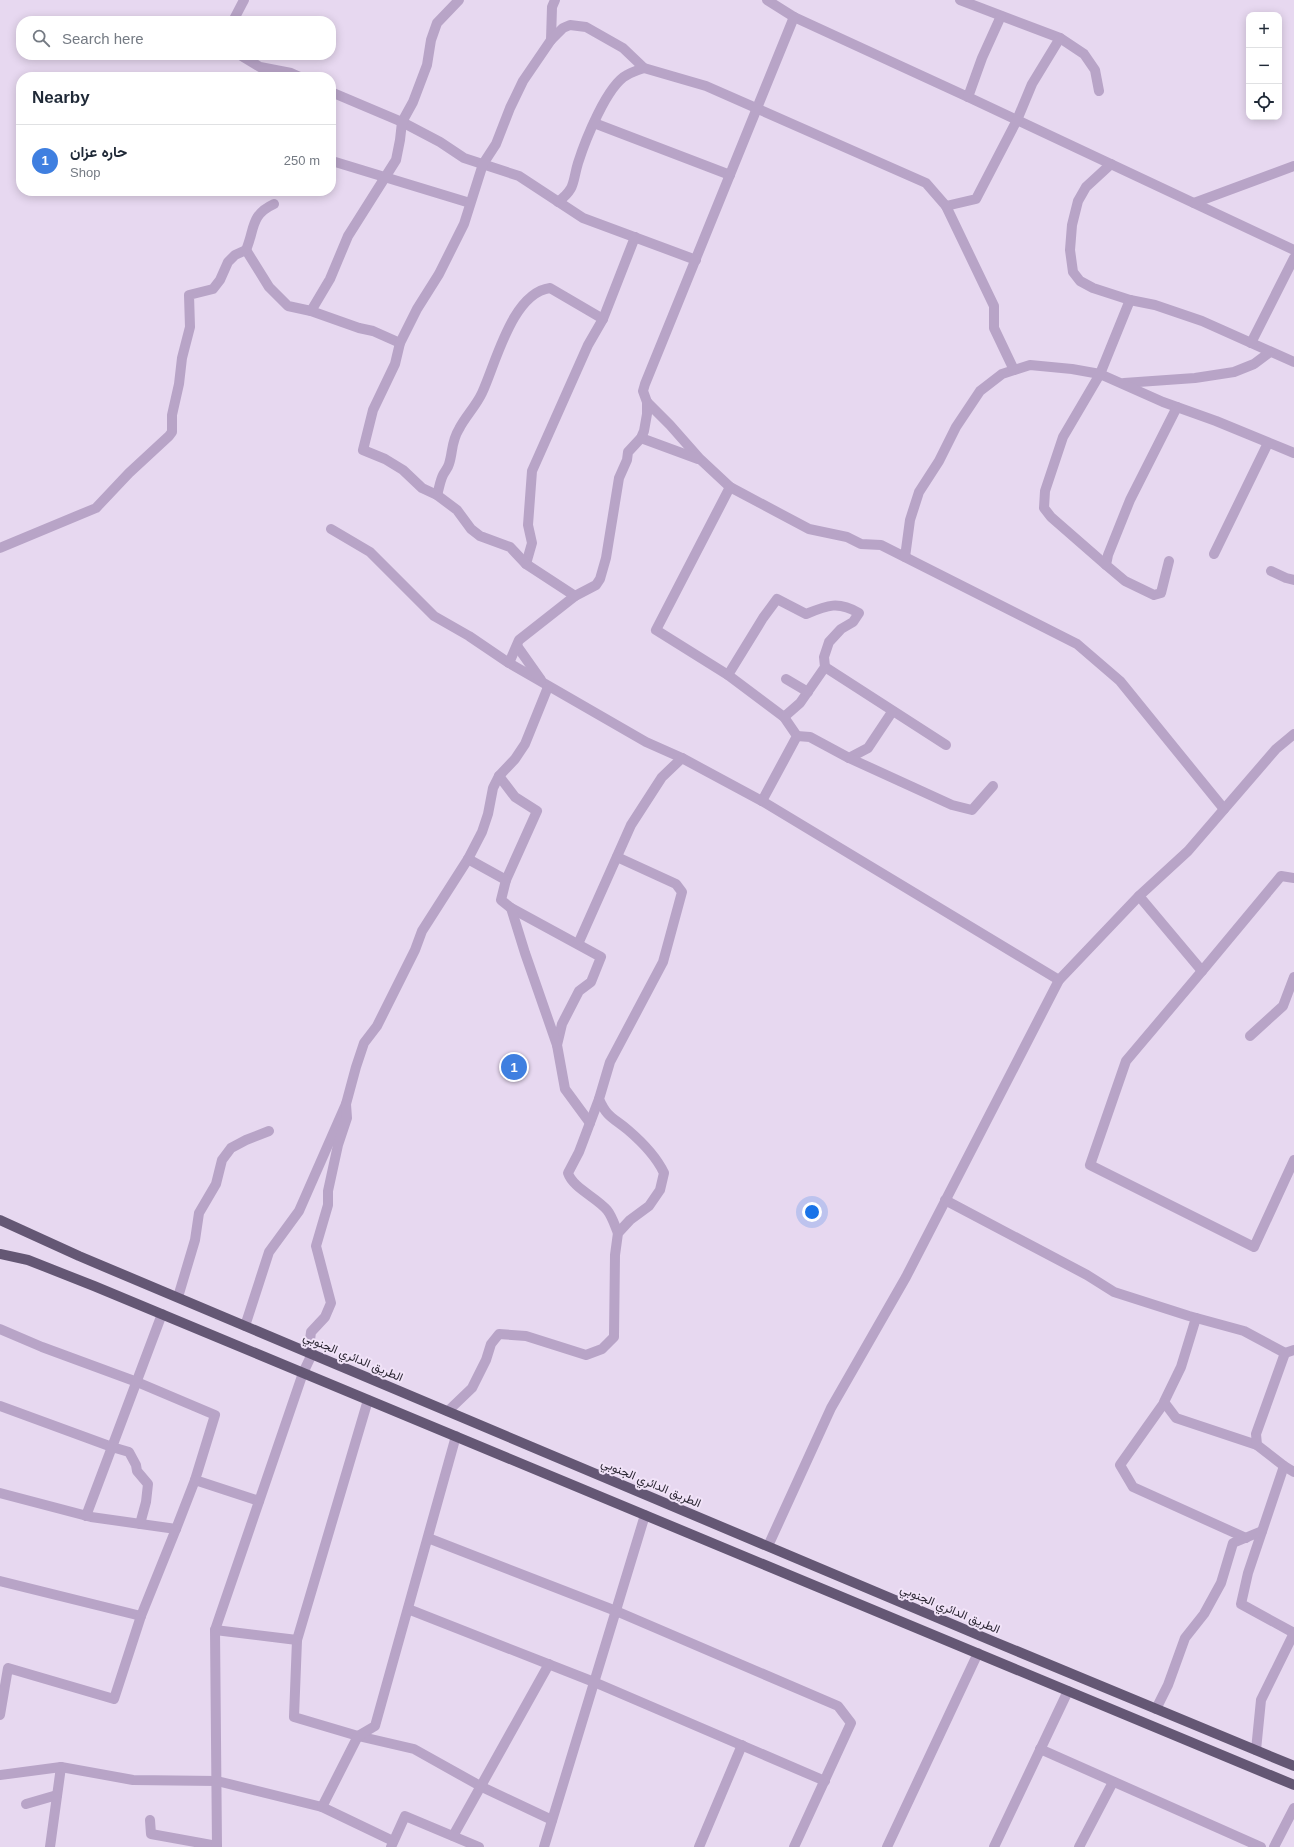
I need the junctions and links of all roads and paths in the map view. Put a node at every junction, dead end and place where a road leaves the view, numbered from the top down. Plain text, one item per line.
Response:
1 (244, 0) edge
2 (459, 0) edge
3 (555, 0) edge
4 (767, 0) edge
5 (960, 0) edge
6 (236, 16) edge
7 (1001, 16) junction
8 (794, 17) junction
9 (1060, 38) junction
10 (551, 40) junction
11 (248, 60) edge
12 (644, 68) junction
13 (286, 72) edge
14 (1099, 91) dead end
15 (336, 94) edge
16 (968, 97) junction
17 (757, 108) junction
18 (1017, 120) junction
19 (402, 122) junction
20 (594, 123) junction
21 (336, 162) edge
22 (483, 164) junction
23 (1111, 164) junction
24 (1294, 166) edge
25 (730, 175) junction
26 (386, 178) junction
27 (558, 202) junction
28 (470, 203) junction
29 (1194, 203) junction
30 (274, 204) dead end
31 (946, 206) junction
32 (635, 237) junction
33 (246, 250) junction
34 (1294, 250) edge
35 (1294, 258) edge
36 (696, 260) junction
37 (1130, 300) junction
38 (311, 311) junction
39 (603, 319) junction
40 (400, 343) junction
41 (1251, 343) junction
42 (1270, 352) junction
43 (1294, 362) edge
44 (1014, 370) junction
45 (1100, 374) junction
46 (1124, 383) junction
47 (647, 402) junction
48 (1177, 406) junction
49 (640, 438) junction
50 (1268, 443) junction
51 (1294, 453) edge
52 (700, 459) junction
53 (730, 487) junction
54 (437, 496) junction
55 (331, 529) dead end
56 (0, 548) edge
57 (1214, 554) dead end
58 (905, 557) junction
59 (1169, 561) dead end
60 (526, 564) junction
61 (1106, 565) junction
62 (1271, 571) dead end
63 (1294, 580) edge
64 (575, 596) junction
65 (517, 646) junction
66 (509, 663) junction
67 (825, 667) junction
68 (728, 675) junction
69 (786, 679) dead end
70 (548, 687) junction
71 (808, 692) junction
72 (892, 712) junction
73 (784, 717) junction
74 (1294, 734) edge
75 (797, 736) junction
76 (946, 745) dead end
77 (682, 758) junction
78 (849, 758) junction
79 (499, 776) junction
80 (993, 786) dead end
81 (762, 801) junction
82 (1224, 809) junction
83 (617, 857) junction
84 (468, 859) junction
85 (1294, 878) edge
86 (506, 880) junction
87 (1139, 896) junction
88 (511, 908) junction
89 (578, 944) junction
90 (1202, 971) junction
91 (1294, 977) edge
92 (1059, 980) junction
93 (1290, 1001) edge
94 (1250, 1036) dead end
95 (557, 1045) junction
96 (599, 1099) junction
97 (346, 1104) junction
98 (590, 1123) junction
99 (269, 1131) dead end
100 (1294, 1160) edge
101 (945, 1200) junction
102 (0, 1220) edge
103 (618, 1233) junction
104 (0, 1254) edge
105 (178, 1297) junction
106 (162, 1314) junction
107 (1196, 1318) junction
108 (245, 1326) junction
109 (0, 1329) edge
110 (1289, 1351) edge
111 (312, 1354) junction
112 (303, 1373) junction
113 (137, 1382) junction
114 (368, 1400) junction
115 (1164, 1403) junction
116 (0, 1406) edge
117 (448, 1412) junction
118 (456, 1436) junction
119 (1257, 1445) junction
120 (112, 1446) junction
121 (1284, 1466) junction
122 (1294, 1472) edge
123 (195, 1480) junction
124 (1, 1495) edge
125 (259, 1501) junction
126 (645, 1515) junction
127 (86, 1516) junction
128 (140, 1524) junction
129 (176, 1529) junction
130 (1262, 1531) junction
131 (428, 1538) junction
132 (1246, 1538) junction
133 (768, 1546) junction
134 (0, 1581) edge
135 (408, 1609) junction
136 (616, 1611) junction
137 (141, 1616) junction
138 (215, 1630) junction
139 (1294, 1633) edge
140 (297, 1640) junction
141 (978, 1653) junction
142 (549, 1664) junction
143 (594, 1682) junction
144 (1068, 1691) junction
145 (2, 1695) edge
146 (1156, 1709) junction
147 (0, 1716) edge
148 (358, 1736) junction
149 (742, 1745) junction
150 (1040, 1749) junction
151 (1256, 1750) junction
152 (1294, 1766) edge
153 (62, 1767) junction
154 (0, 1775) edge
155 (216, 1781) junction
156 (825, 1781) junction
157 (1113, 1782) junction
158 (1294, 1785) edge
159 (482, 1787) junction
160 (57, 1795) junction
161 (26, 1804) dead end
162 (322, 1807) junction
163 (1294, 1808) edge
164 (150, 1820) dead end
165 (552, 1820) junction
166 (453, 1836) junction
167 (392, 1844) edge
168 (217, 1846) edge
169 (50, 1847) edge
170 (479, 1847) edge
171 (544, 1847) edge
172 (699, 1847) edge
173 (794, 1847) edge
174 (887, 1847) edge
175 (994, 1847) edge
176 (1079, 1847) edge
177 (1261, 1847) edge
178 (1274, 1847) edge

1 - 6 street
2 - 19 street
3 - 10 street
4 - 8 street
5 - 7 street
7 - 9 street
7 - 16 street
8 - 16 street
8 - 17 street
9 - 14 street
9 - 18 street
10 - 12 street
10 - 22 street
11 - 13 street
12 - 17 street
12 - 20 street
15 - 19 street
16 - 18 street
17 - 25 street
17 - 31 street
18 - 23 street
18 - 31 street
19 - 22 street
19 - 26 street
20 - 25 street
20 - 27 street
21 - 26 street
22 - 27 street
22 - 28 street
23 - 29 street
23 - 37 street
24 - 29 street
25 - 36 street
26 - 28 street
26 - 38 street
27 - 32 street
28 - 40 street
29 - 34 street
30 - 33 street
31 - 44 street
32 - 36 street
32 - 39 street
33 - 38 street
33 - 56 street
35 - 41 street
36 - 47 street
37 - 41 street
37 - 45 street
38 - 40 street
39 - 54 street
39 - 60 street
40 - 54 street
41 - 42 street
42 - 43 street
42 - 46 street
44 - 45 street
44 - 58 street
45 - 46 street
45 - 61 street
46 - 48 street
47 - 49 street
47 - 52 street
48 - 50 street
48 - 61 street
49 - 52 street
49 - 64 street
50 - 51 street
50 - 57 street
52 - 53 street
53 - 58 street
53 - 68 street
54 - 60 street
55 - 66 street
58 - 82 street
59 - 61 street
60 - 64 street
62 - 63 street
64 - 65 street
65 - 66 street
65 - 70 street
66 - 70 street
67 - 68 street
67 - 71 street
67 - 72 street
68 - 73 street
69 - 71 street
70 - 77 street
70 - 79 street
71 - 73 street
72 - 76 street
72 - 78 street
73 - 75 street
74 - 82 street
75 - 78 street
75 - 81 street
77 - 81 street
77 - 83 street
78 - 80 street
79 - 84 street
79 - 86 street
81 - 92 street
82 - 87 street
83 - 89 street
83 - 96 street
84 - 86 street
84 - 97 street
85 - 90 street
86 - 88 street
87 - 90 street
87 - 92 street
88 - 89 street
88 - 95 street
89 - 95 street
90 - 100 street
91 - 93 street
92 - 101 street
93 - 94 street
95 - 98 street
96 - 98 street
96 - 103 street
97 - 108 street
97 - 111 street
98 - 103 street
99 - 105 street
101 - 107 street
101 - 133 street
102 - 105 main road, الطريق الدائري الجنوبي
103 - 117 street
104 - 106 main road
105 - 108 main road, الطريق الدائري الجنوبي
106 - 112 main road
106 - 113 street
107 - 110 street
107 - 115 street
108 - 111 main road, الطريق الدائري الجنوبي
109 - 113 street
110 - 119 street
111 - 112 street
111 - 117 main road, الطريق الدائري الجنوبي
112 - 114 main road
112 - 125 street
113 - 120 street
113 - 123 street
114 - 118 main road
114 - 140 street
115 - 119 street
115 - 132 street
116 - 120 street
117 - 133 main road, الطريق الدائري الجنوبي
118 - 126 main road
118 - 131 street
119 - 121 street
120 - 127 street
120 - 128 street
121 - 122 street
121 - 130 street
123 - 125 street
123 - 129 street
124 - 127 street
125 - 138 street
126 - 136 street
126 - 141 main road
127 - 128 street
128 - 129 street
129 - 137 street
130 - 132 street
130 - 139 street
131 - 135 street
131 - 136 street
132 - 146 street
133 - 146 main road, الطريق الدائري الجنوبي
134 - 137 street
135 - 142 street
135 - 148 street
136 - 143 street
136 - 156 street
137 - 145 street
138 - 140 street
138 - 155 street
139 - 151 street
140 - 148 street
141 - 144 main road
141 - 174 street
142 - 143 street
142 - 159 street
143 - 149 street
143 - 165 street
144 - 150 street
144 - 158 main road
145 - 147 street
146 - 151 main road, الطريق الدائري الجنوبي
148 - 159 street
148 - 162 street
149 - 156 street
149 - 172 street
150 - 157 street
150 - 175 street
151 - 152 main road, الطريق الدائري الجنوبي
153 - 154 street
153 - 155 street
153 - 160 street
155 - 162 street
155 - 168 street
156 - 173 street
157 - 176 street
157 - 177 street
159 - 165 street
159 - 166 street
160 - 161 street
160 - 169 street
162 - 167 street
163 - 178 street
164 - 168 street
165 - 171 street
166 - 167 street
166 - 170 street

